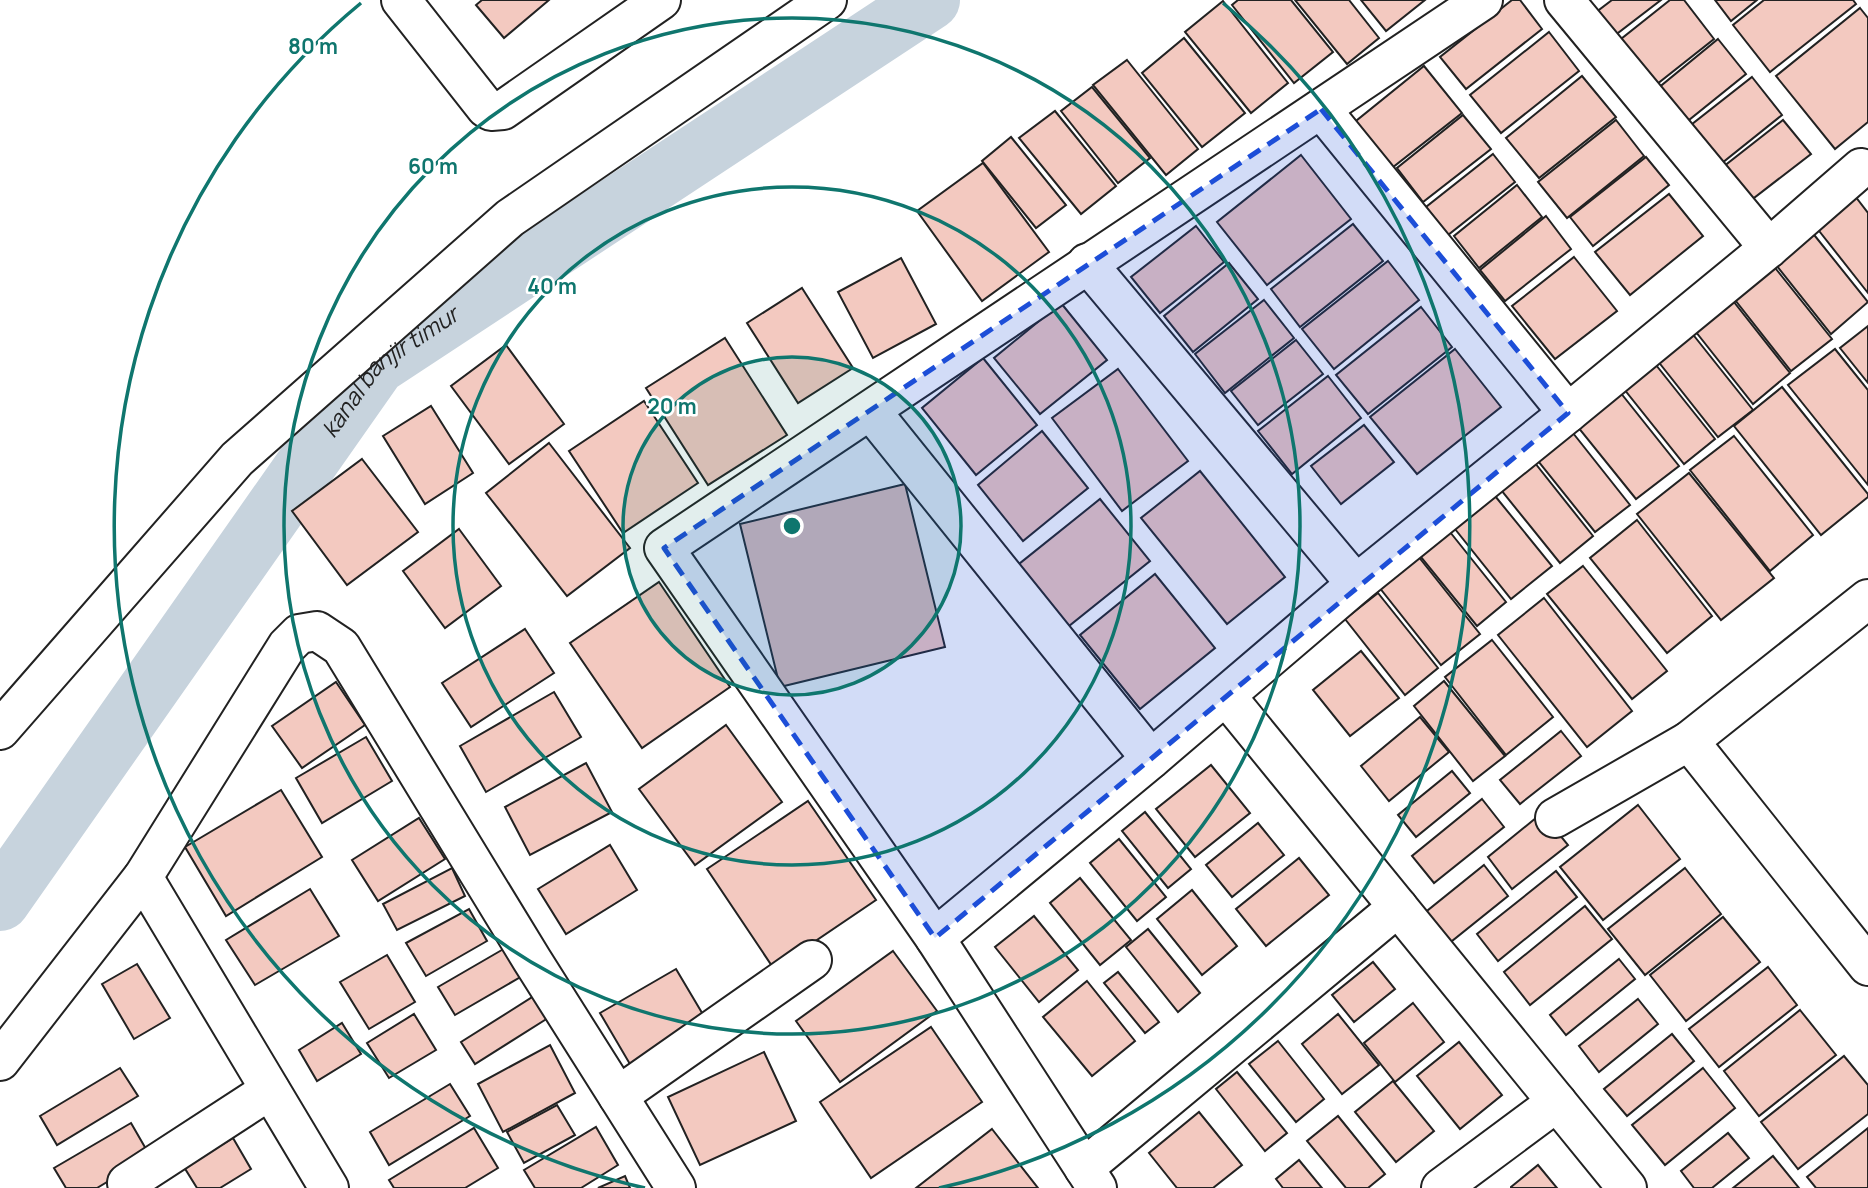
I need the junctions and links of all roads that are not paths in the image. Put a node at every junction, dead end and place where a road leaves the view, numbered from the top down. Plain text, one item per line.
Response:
1 (401, 0) edge
2 (661, 0) edge
3 (827, 0) edge
4 (1483, 0) edge
5 (1564, 0) edge
6 (1321, 109) junction
7 (1861, 169) dead end
8 (1769, 248) junction
9 (1087, 263) junction
10 (871, 411) junction
11 (1568, 413) junction
12 (1356, 584) junction
13 (1868, 600) edge
14 (1226, 696) junction
15 (0, 730) edge
16 (1689, 741) junction
17 (1151, 759) junction
18 (1555, 818) dead end
19 (143, 877) junction
20 (1398, 907) junction
21 (935, 938) junction
22 (812, 960) dead end
23 (1868, 966) edge
24 (0, 1061) edge
25 (270, 1090) junction
26 (618, 1096) junction
27 (1557, 1101) junction
28 (1090, 1178) edge
29 (127, 1183) dead end
30 (329, 1188) edge
31 (676, 1188) edge
32 (1441, 1188) edge
33 (1628, 1188) edge

1 - 2 street
3 - 15 street
4 - 6 street
5 - 8 street
6 - 9 street
6 - 11 street
7 - 8 street
8 - 11 street
9 - 10 street
9 - 12 street
10 - 17 street
10 - 21 street
11 - 12 street
12 - 14 street
13 - 16 street
14 - 17 street
14 - 20 street
16 - 18 street
16 - 23 street
17 - 21 street
19 - 24 street
19 - 25 street
19 - 26 street
20 - 27 street
20 - 28 street
21 - 28 street
22 - 26 street
25 - 29 street
25 - 30 street
26 - 31 street
27 - 32 street
27 - 33 street

